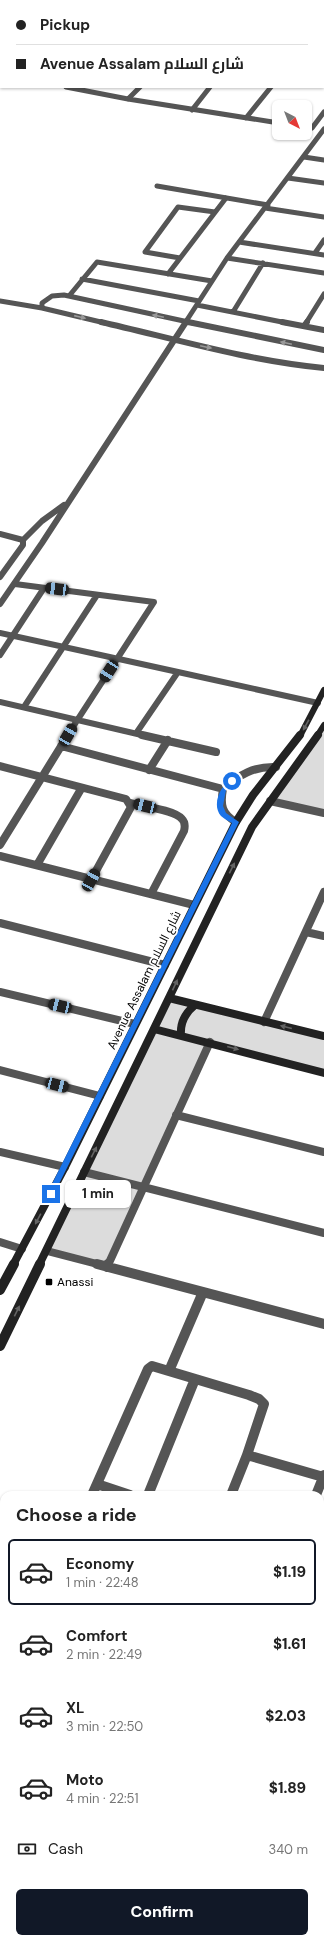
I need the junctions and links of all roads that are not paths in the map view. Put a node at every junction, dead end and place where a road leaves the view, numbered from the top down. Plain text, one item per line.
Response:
1 (71, 88) edge
2 (139, 88) edge
3 (209, 88) edge
4 (270, 88) edge
5 (128, 99) junction
6 (192, 110) junction
7 (324, 112) edge
8 (246, 118) junction
9 (272, 122) edge
10 (312, 128) joint
11 (323, 132) edge
12 (304, 157) junction
13 (324, 160) edge
14 (288, 178) junction
15 (324, 183) edge
16 (156, 186) dead end
17 (226, 198) junction
18 (266, 206) junction
19 (214, 212) junction
20 (324, 217) edge
21 (324, 240) edge
22 (239, 242) junction
23 (315, 253) junction
24 (324, 255) edge
25 (180, 258) junction
26 (227, 258) junction
27 (264, 264) junction
28 (324, 273) edge
29 (168, 274) junction
30 (82, 279) junction
31 (212, 281) junction
32 (324, 294) edge
33 (69, 296) junction
34 (0, 301) edge
35 (198, 303) junction
36 (42, 308) junction
37 (233, 312) junction
38 (186, 322) junction
39 (304, 326) junction
40 (324, 330) edge
41 (174, 339) junction
42 (324, 350) edge
43 (324, 361) edge
44 (322, 368) edge
45 (65, 504) junction
46 (0, 534) edge
47 (23, 540) junction
48 (0, 577) edge
49 (15, 584) junction
50 (44, 588) junction
51 (97, 594) junction
52 (0, 604) edge
53 (0, 633) edge
54 (12, 636) junction
55 (63, 647) junction
56 (0, 655) edge
57 (117, 659) junction
58 (178, 672) junction
59 (324, 690) edge
60 (0, 702) edge
61 (318, 703) junction
62 (24, 707) junction
63 (78, 719) junction
64 (324, 725) edge
65 (137, 732) junction
66 (168, 740) junction
67 (62, 746) junction
68 (291, 748) junction
69 (216, 752) dead end
70 (306, 753) junction
71 (0, 766) edge
72 (276, 767) junction
73 (149, 770) junction
74 (40, 778) junction
75 (81, 789) junction
76 (223, 789) junction
77 (270, 801) junction
78 (130, 803) junction
79 (324, 813) edge
80 (236, 822) junction
81 (0, 845) edge
82 (0, 856) edge
83 (37, 865) junction
84 (91, 880) junction
85 (324, 892) edge
86 (151, 894) junction
87 (194, 905) junction
88 (0, 923) edge
89 (306, 932) junction
90 (324, 936) edge
91 (165, 965) junction
92 (0, 992) edge
93 (169, 998) junction
94 (195, 1005) junction
95 (264, 1022) junction
96 (135, 1024) junction
97 (154, 1029) junction
98 (181, 1035) junction
99 (324, 1036) edge
100 (210, 1042) junction
101 (0, 1070) edge
102 (324, 1073) edge
103 (100, 1096) junction
104 (176, 1115) junction
105 (0, 1152) edge
106 (324, 1152) edge
107 (65, 1167) junction
108 (84, 1172) junction
109 (142, 1188) junction
110 (324, 1233) edge
111 (0, 1242) edge
112 (22, 1249) junction
113 (47, 1251) junction
114 (107, 1267) junction
115 (0, 1290) edge
116 (203, 1292) junction
117 (324, 1324) edge
118 (0, 1346) edge
119 (169, 1371) junction
120 (195, 1379) junction
121 (247, 1455) junction
122 (323, 1476) edge
123 (97, 1484) junction
124 (94, 1491) edge
125 (118, 1491) edge
126 (150, 1491) edge
127 (233, 1491) edge
128 (317, 1491) edge

1 - 5 street
2 - 5 street
3 - 6 street
4 - 8 street
5 - 6 street
6 - 8 street
7 - 10 street
8 - 9 street
10 - 11 street
11 - 12 street
12 - 13 street
12 - 14 street
14 - 15 street
14 - 18 street
16 - 17 street
17 - 18 street
17 - 19 street
18 - 20 street
18 - 22 street
19 - 25 street
19 - 25 street
21 - 23 street
22 - 23 street
22 - 26 street
23 - 24 street
25 - 29 street
26 - 27 street
26 - 31 street
27 - 28 street
27 - 37 street
29 - 30 street
29 - 31 street
30 - 33 street
30 - 35 street
31 - 35 street
32 - 39 street
33 - 36 street
38 -> 33 street
34 - 36 street
35 - 37 street
35 - 38 street
36 -> 41 street
37 - 39 street
38 - 41 street
42 -> 38 street
39 - 40 street
41 -> 44 street
41 - 45 street
43 - 44 street
45 - 47 street
45 - 49 street
46 - 47 street
47 - 48 street
49 - 50 street
49 - 52 street
50 - 51 street
50 - 54 street
51 - 55 street
51 - 57 street
53 - 54 street
54 - 55 street
54 - 56 street
55 - 57 street
55 - 62 street
57 - 58 street
57 - 63 street
58 - 61 street
58 - 65 street
59 - 61 street, Avenue Assalam شارع السلام
60 - 62 street
61 -> 68 street, Avenue Assalam شارع السلام
62 - 63 street
63 - 65 street
63 - 67 street
64 - 70 street
65 - 66 street
66 - 69 street
66 - 73 street
67 - 73 street
67 - 74 street
68 - 70 street
68 - 72 street, Avenue Assalam شارع السلام
70 - 77 street
71 - 74 street
72 - 76 street
72 - 80 street, Avenue Assalam شارع السلام
73 - 76 street
74 - 75 street
74 - 81 street
75 - 78 street
75 - 83 street
76 - 80 street
77 - 79 street
93 -> 77 street
78 - 84 street
78 - 86 street
80 - 87 street, Avenue Assalam شارع السلام
82 - 83 street
83 - 84 street
84 - 86 street
85 - 89 street
86 - 87 street
87 - 91 street, Avenue Assalam شارع السلام
88 - 91 street
89 - 90 street
89 - 95 street
91 - 96 street, Avenue Assalam شارع السلام
92 - 96 street
93 - 94 street
93 - 97 street
94 - 95 street
94 - 98 street
99 -> 95 street
96 - 103 street, Avenue Assalam شارع السلام
97 - 98 street
108 -> 97 street
98 - 100 street
100 -> 102 street
100 - 104 street
101 - 103 street
103 - 107 street, Avenue Assalam شارع السلام
104 - 106 street
104 - 109 street
105 - 107 street
107 -> 112 street, Avenue Assalam شارع السلام
108 - 109 street
108 - 113 street
109 - 110 street
109 - 114 street
111 - 112 street
112 - 115 street, Avenue Assalam شارع السلام
113 - 114 street
118 -> 113 street
114 - 116 street
116 - 117 street
116 - 119 street
119 - 120 street
119 - 123 street
120 - 121 street
120 - 126 street
121 - 122 street
121 - 127 street
122 - 128 street
123 - 124 street
123 - 125 street

